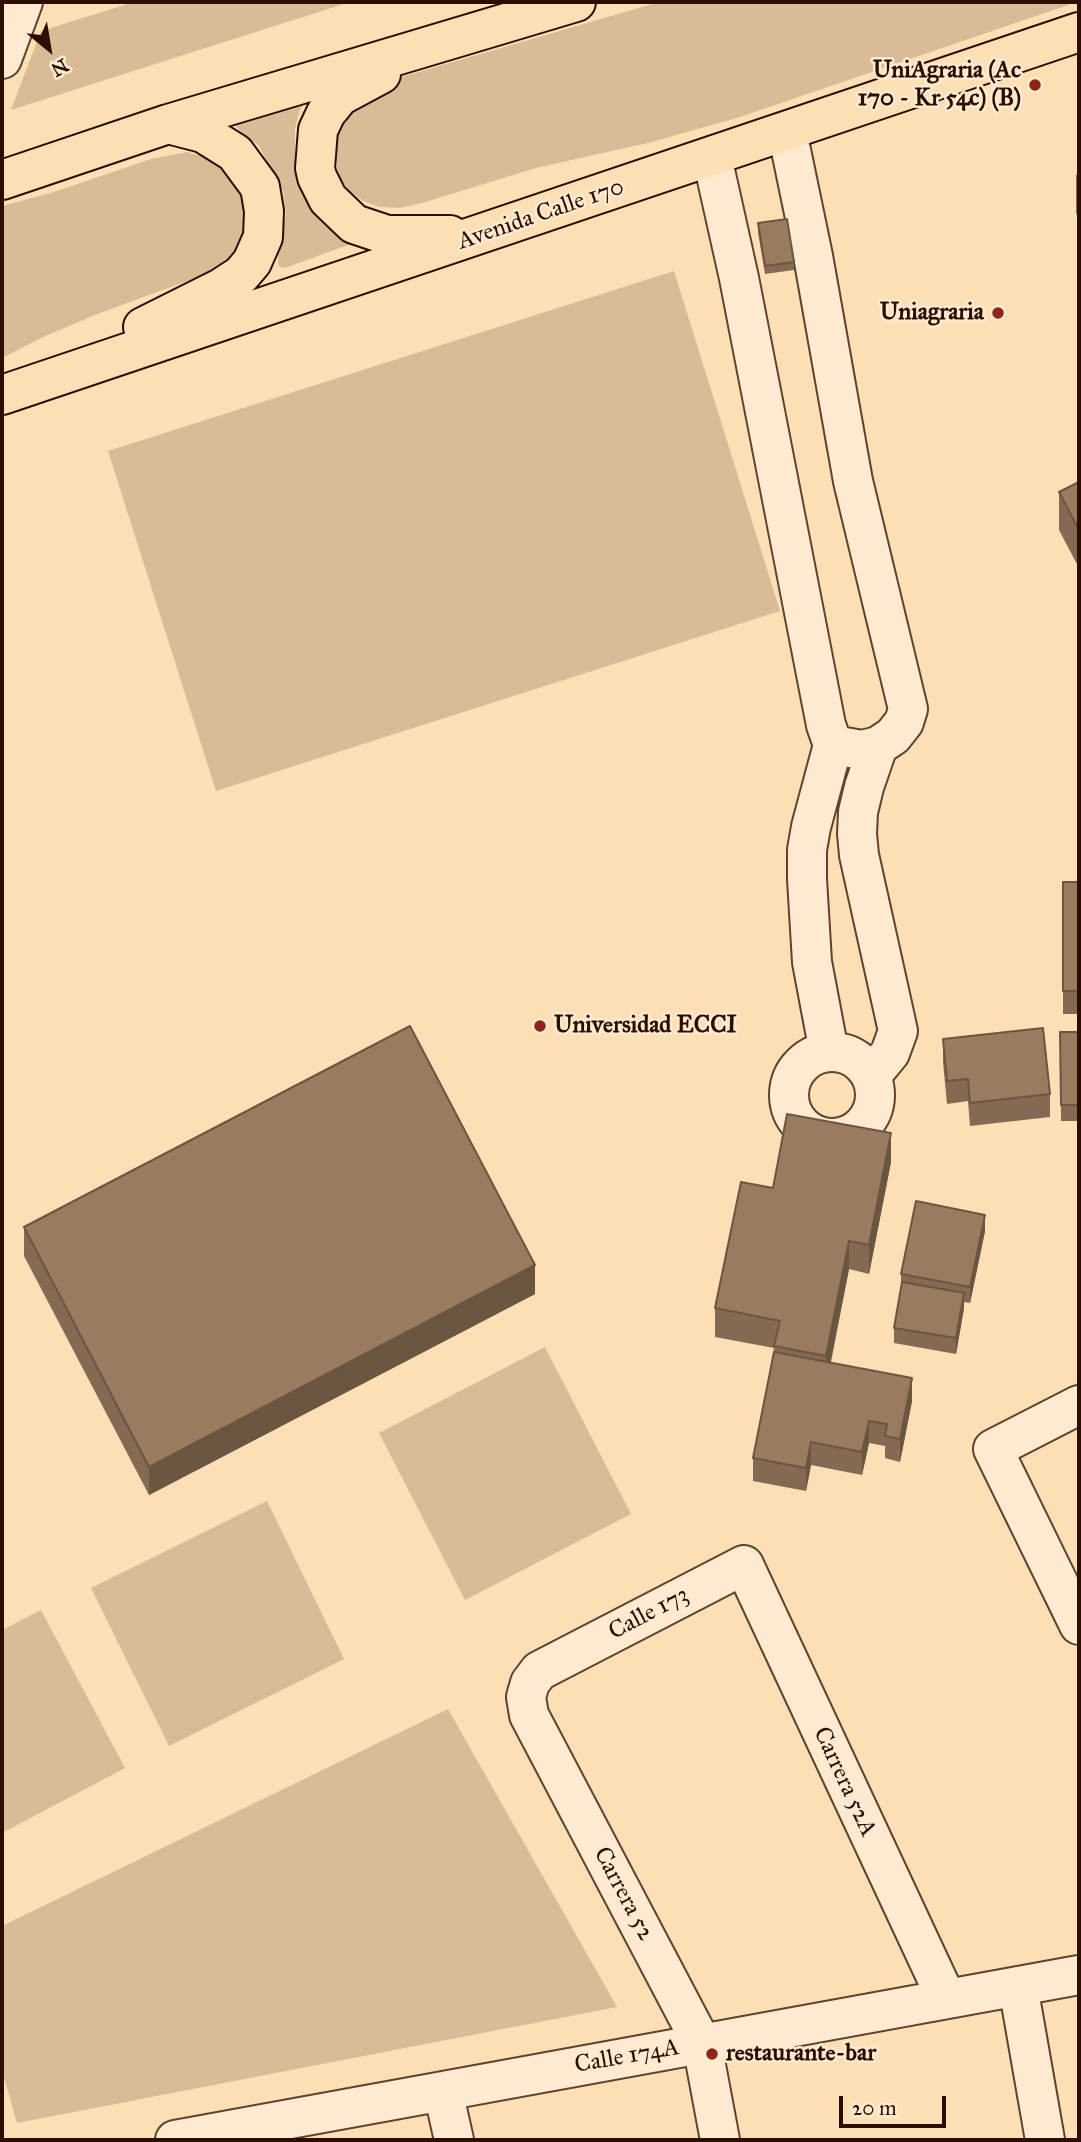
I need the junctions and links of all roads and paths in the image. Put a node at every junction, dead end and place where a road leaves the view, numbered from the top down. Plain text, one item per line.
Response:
1 (23, 2) edge
2 (557, 4) edge
3 (509, 21) junction
4 (1079, 32) edge
5 (2, 59) edge
6 (168, 124) junction
7 (787, 131) junction
8 (712, 157) junction
9 (2, 180) edge
10 (482, 235) junction
11 (6, 394) edge
12 (833, 745) junction
13 (878, 746) junction
14 (830, 1052) junction
15 (871, 1076) junction
16 (1079, 1405) edge
17 (744, 1565) joint
18 (1079, 1625) edge
19 (555, 1664) joint
20 (1079, 1975) edge
21 (1018, 1986) junction
22 (946, 1998) junction
23 (702, 2043) junction
24 (443, 2091) junction
25 (175, 2140) edge
26 (454, 2140) edge
27 (720, 2140) edge
28 (1045, 2140) edge

1 - 5 street
2 - 3 main road
3 - 6 main road
3 - 10 main road
4 - 7 main road, Avenida Calle 170
6 - 9 main road
6 - 11 main road
7 - 8 main road, Avenida Calle 170
7 - 13 street
8 - 10 main road, Avenida Calle 170
8 - 12 street
10 - 11 main road, Avenida Calle 170
12 - 13 street
12 - 14 street
13 - 15 street
14 - 15 street
14 - 15 street
16 - 18 street
17 - 19 street, Calle 173
17 - 22 street, Carrera 52A
19 - 23 street, Carrera 52
20 - 21 street, Calle 174A
21 - 22 street, Calle 174A
21 - 28 street
22 - 23 street, Calle 174A
23 - 24 street, Calle 174A
23 - 27 street, Carrera 52
24 - 25 street, Calle 174A
24 - 26 street

